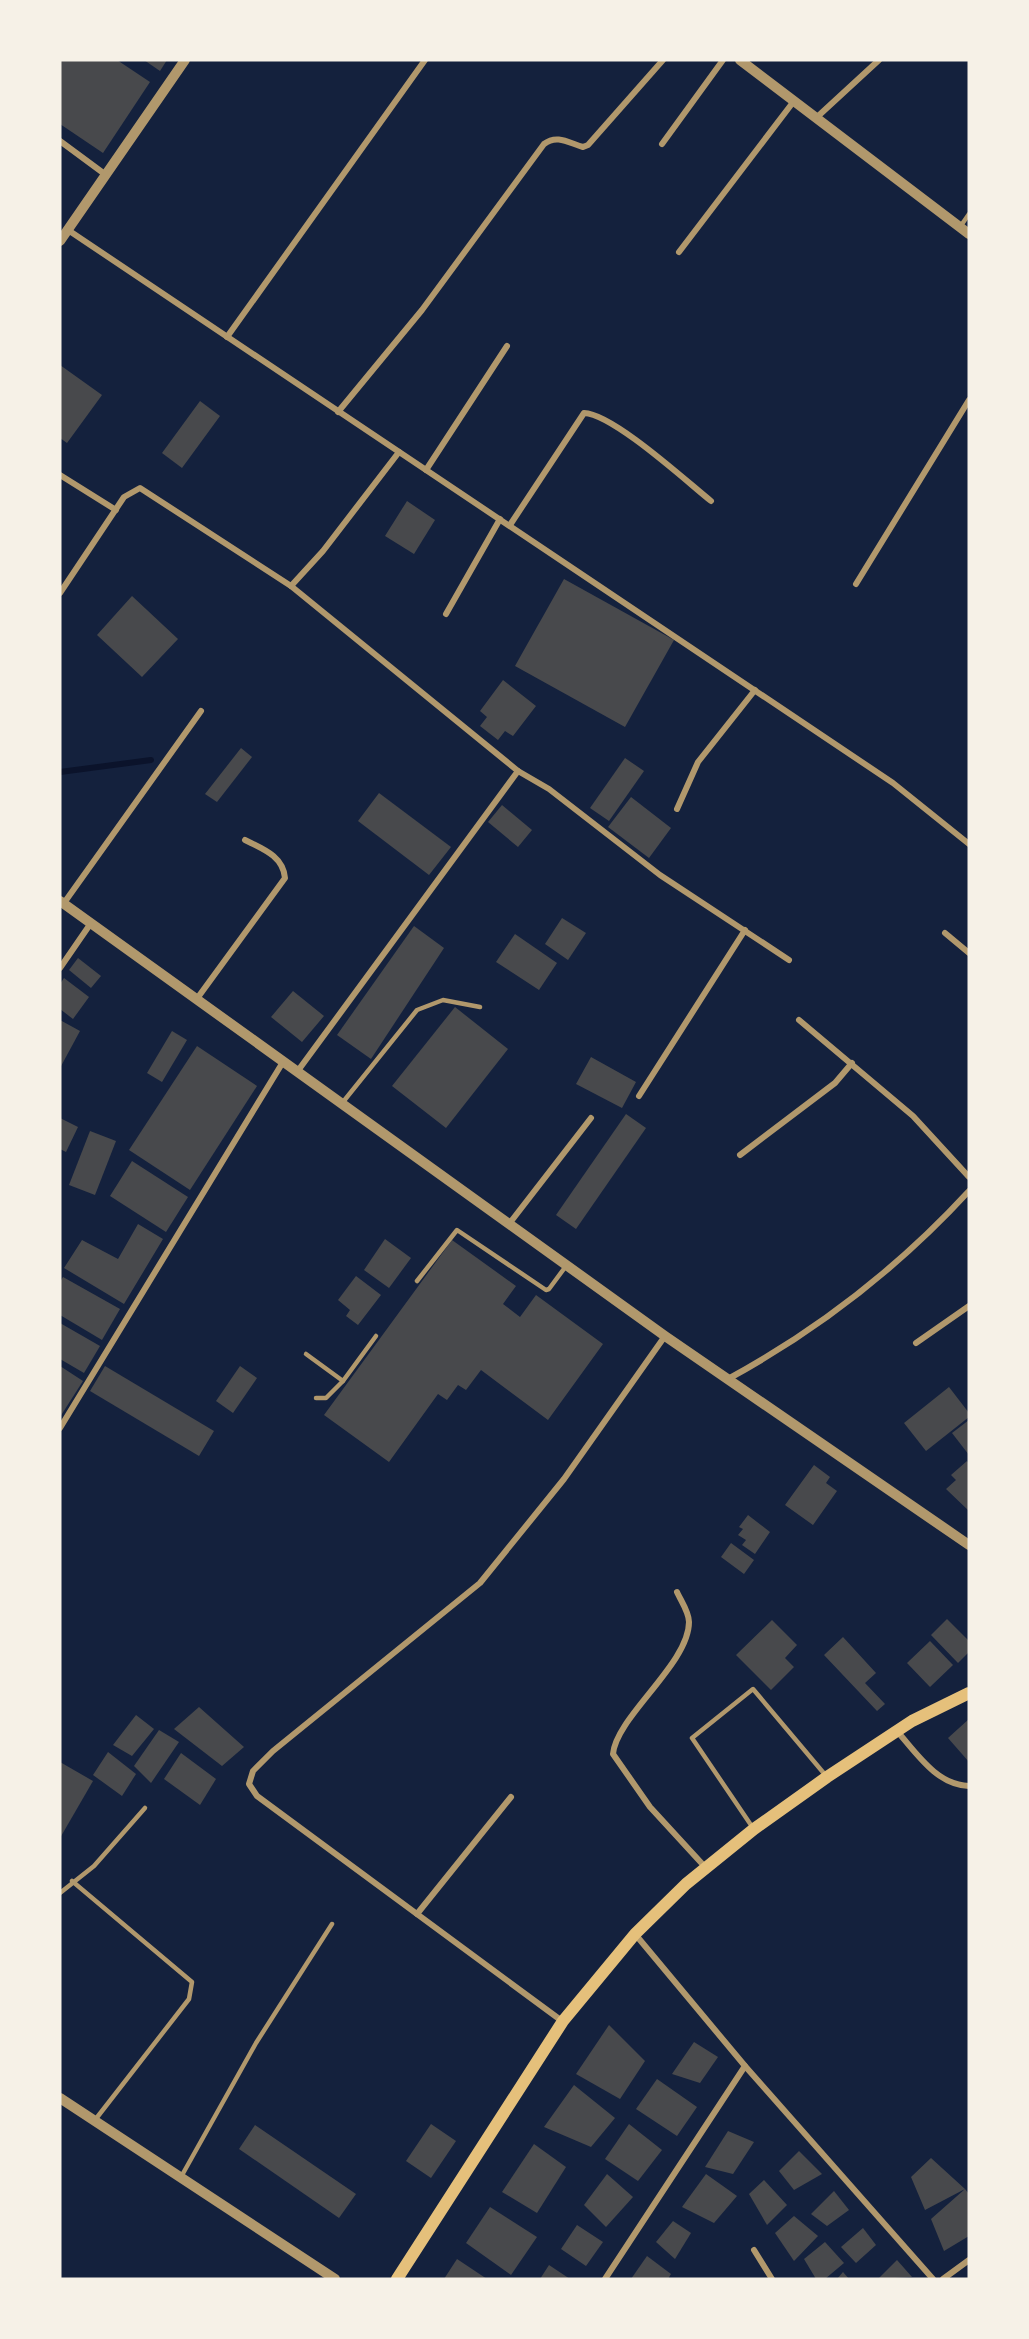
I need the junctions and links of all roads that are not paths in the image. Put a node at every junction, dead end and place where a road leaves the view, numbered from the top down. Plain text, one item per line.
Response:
1 (185, 60) edge
2 (424, 60) edge
3 (663, 60) edge
4 (723, 60) edge
5 (740, 60) edge
6 (879, 60) edge
7 (794, 101) junction
8 (816, 118) junction
9 (60, 141) edge
10 (662, 144) dead end
11 (106, 175) junction
12 (969, 214) edge
13 (68, 230) junction
14 (964, 230) edge
15 (60, 242) edge
16 (679, 252) dead end
17 (227, 337) junction
18 (507, 346) dead end
19 (969, 400) edge
20 (338, 412) junction
21 (399, 452) junction
22 (426, 470) junction
23 (60, 475) edge
24 (711, 501) dead end
25 (116, 510) junction
26 (500, 519) junction
27 (510, 525) junction
28 (856, 584) dead end
29 (291, 586) junction
30 (60, 593) edge
31 (446, 614) dead end
32 (755, 690) junction
33 (201, 711) dead end
34 (518, 771) junction
35 (677, 809) dead end
36 (245, 840) dead end
37 (969, 844) edge
38 (62, 902) edge
39 (91, 923) junction
40 (745, 930) junction
41 (945, 933) dead end
42 (969, 953) edge
43 (789, 960) dead end
44 (60, 968) edge
45 (196, 1000) junction
46 (480, 1007) dead end
47 (799, 1020) dead end
48 (283, 1062) junction
49 (852, 1063) junction
50 (297, 1072) junction
51 (639, 1096) dead end
52 (341, 1104) junction
53 (591, 1118) dead end
54 (740, 1155) dead end
55 (969, 1177) edge
56 (969, 1191) edge
57 (509, 1225) junction
58 (566, 1266) junction
59 (417, 1281) dead end
60 (969, 1306) edge
61 (376, 1336) dead end
62 (664, 1336) junction
63 (916, 1343) dead end
64 (306, 1354) dead end
65 (728, 1380) junction
66 (343, 1381) junction
67 (316, 1398) dead end
68 (60, 1428) edge
69 (969, 1545) edge
70 (677, 1592) dead end
71 (969, 1693) edge
72 (897, 1731) junction
73 (827, 1776) junction
74 (969, 1786) edge
75 (511, 1797) dead end
76 (145, 1808) dead end
77 (754, 1829) junction
78 (706, 1868) junction
79 (72, 1881) junction
80 (60, 1893) edge
81 (417, 1914) junction
82 (332, 1923) dead end
83 (635, 1934) junction
84 (563, 2021) junction
85 (745, 2066) junction
86 (60, 2098) edge
87 (95, 2121) junction
88 (180, 2180) junction
89 (754, 2250) dead end
90 (969, 2260) edge
91 (771, 2278) edge
92 (335, 2279) edge
93 (397, 2279) edge
94 (605, 2279) edge
95 (933, 2279) edge
96 (943, 2279) edge

1 - 11 street
2 - 17 street
3 - 20 street
4 - 10 street
5 - 7 street
6 - 8 street
7 - 8 street
7 - 16 street
8 - 14 street
9 - 11 street
11 - 13 street
12 - 14 lane
13 - 15 street
13 - 17 street
17 - 20 street
18 - 22 street
19 - 28 street
20 - 21 street
21 - 22 street
21 - 29 street
22 - 26 street
23 - 25 street
24 - 27 street
25 - 29 street
25 - 30 street
26 - 27 street
26 - 31 street
27 - 32 street
29 - 34 street
32 - 35 street
32 - 37 street
33 - 38 street
34 - 40 street
34 - 50 street
36 - 45 street
38 - 39 street
39 - 44 street
39 - 45 street
40 - 43 street
40 - 51 street
41 - 42 street
45 - 48 street
46 - 52 lane
47 - 49 street
48 - 50 street
48 - 68 street
49 - 54 street
49 - 55 street
50 - 52 street
52 - 57 street
53 - 57 street
56 - 65 street
57 - 58 street
58 - 59 lane
58 - 62 street
60 - 63 street
61 - 66 lane
62 - 65 street
62 - 81 street
64 - 66 lane
65 - 69 street
66 - 67 lane
70 - 78 street
71 - 72 main road
72 - 73 main road
72 - 74 street
73 - 77 main road
73 - 77 lane
75 - 81 street
76 - 79 lane
77 - 78 main road
78 - 83 main road
79 - 80 lane
79 - 87 lane
81 - 84 street
82 - 88 lane
83 - 84 main road
83 - 85 street
84 - 93 main road
85 - 94 street
85 - 95 street
86 - 87 street
87 - 88 street
88 - 92 street
89 - 91 street
90 - 96 street

